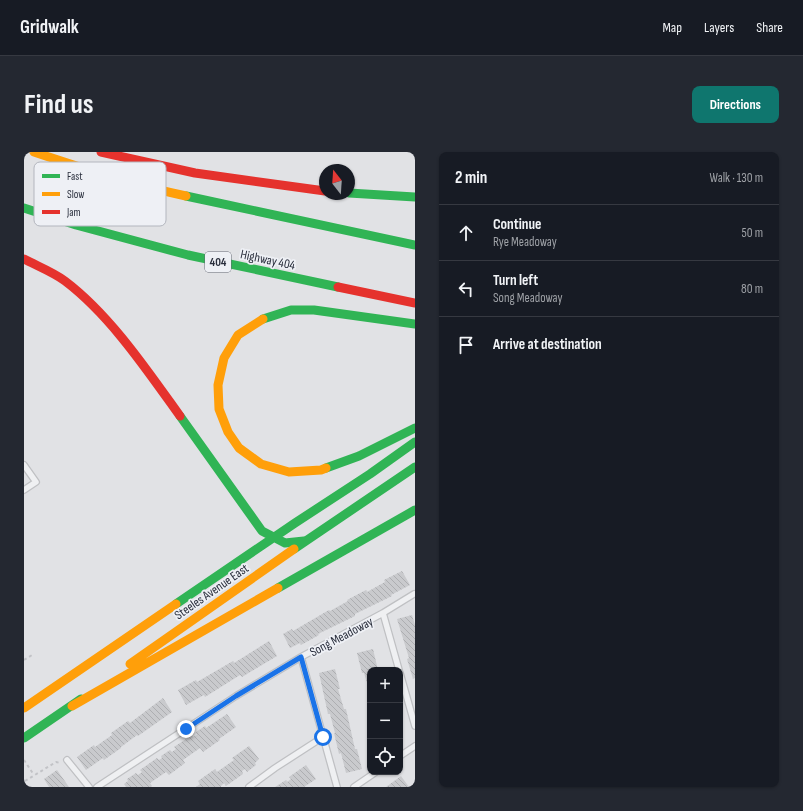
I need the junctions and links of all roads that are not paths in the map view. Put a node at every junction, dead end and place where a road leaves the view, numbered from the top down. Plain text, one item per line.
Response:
1 (34, 152) edge
2 (101, 152) edge
3 (64, 162) edge
4 (146, 162) edge
5 (166, 167) edge
6 (319, 190) edge
7 (166, 192) edge
8 (355, 193) edge
9 (415, 197) edge
10 (24, 208) edge
11 (34, 211) edge
12 (80, 226) edge
13 (415, 245) edge
14 (24, 259) edge
15 (415, 304) edge
16 (415, 324) edge
17 (415, 428) edge
18 (415, 442) edge
19 (24, 465) edge
20 (415, 467) edge
21 (24, 490) edge
22 (415, 510) edge
23 (274, 538) junction
24 (304, 541) junction
25 (414, 594) edge
26 (383, 613) junction
27 (301, 657) junction
28 (399, 667) edge
29 (403, 682) edge
30 (72, 706) junction
31 (24, 708) edge
32 (415, 726) edge
33 (323, 737) junction
34 (24, 738) edge
35 (415, 746) edge
36 (403, 754) edge
37 (67, 760) dead end
38 (372, 775) edge
39 (89, 787) edge
40 (97, 787) edge
41 (249, 787) edge
42 (337, 787) edge
43 (354, 787) edge

1 - 3 main road
2 - 4 main road
5 - 6 main road
7 - 13 main road
8 - 9 main road
10 - 11 main road, Highway 404 / 404
12 - 15 main road, Highway 404 / 404
14 - 23 main road
16 - 17 main road
18 - 23 main road, Steeles Avenue East
19 - 21 lane
20 - 24 main road, Steeles Avenue East
22 - 30 main road
23 - 24 main road
23 - 31 main road, Steeles Avenue East
24 - 30 main road, Steeles Avenue East
25 - 26 lane, Song Meadoway
26 - 27 lane, Song Meadoway
26 - 28 lane, Song Meadoway
27 - 33 lane
27 - 40 lane, Song Meadoway
29 - 32 lane, Song Meadoway
30 - 34 main road, Steeles Avenue East
33 - 41 lane
33 - 42 lane
35 - 36 lane
37 - 39 lane
38 - 43 lane

